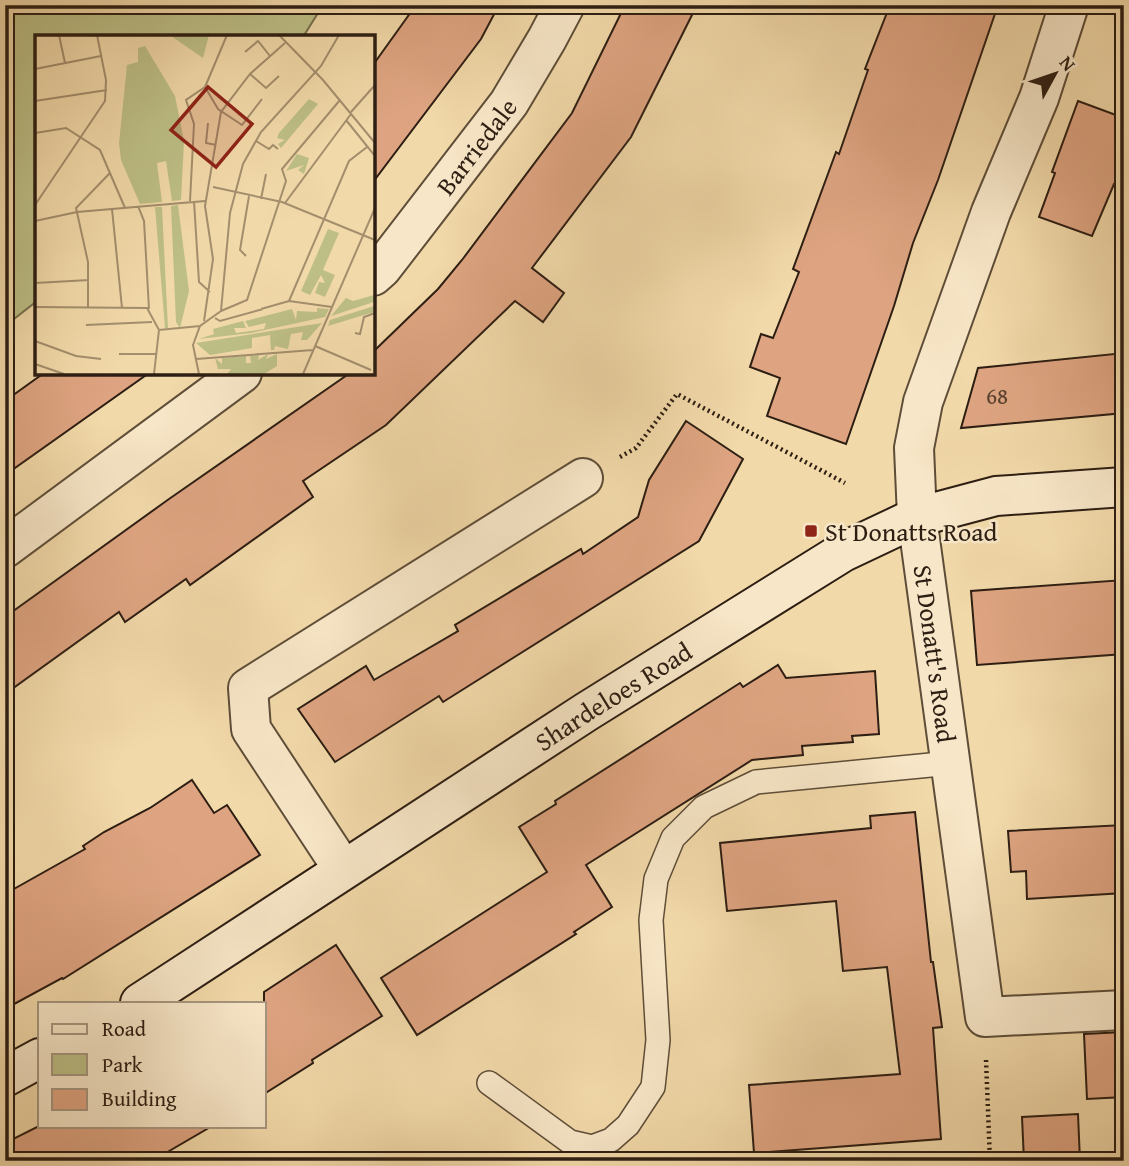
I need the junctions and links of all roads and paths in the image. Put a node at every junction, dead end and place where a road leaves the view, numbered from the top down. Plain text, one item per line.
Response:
1 (565, 5) edge
2 (1069, 5) edge
3 (374, 274) edge
4 (241, 374) edge
5 (583, 478) joint
6 (845, 483) dead end
7 (1124, 487) edge
8 (917, 517) junction
9 (5, 548) edge
10 (951, 763) junction
11 (343, 869) junction
12 (142, 1002) edge
13 (1124, 1010) edge
14 (985, 1017) junction
15 (38, 1059) edge
16 (5, 1077) edge
17 (489, 1083) dead end
18 (990, 1161) edge

1 - 3 street, Barriedale
2 - 8 street, St Donatt's Road
4 - 9 street
5 - 6 path
5 - 11 street
7 - 8 street, Shardeloes Road
8 - 10 street, St Donatt's Road
8 - 11 street, Shardeloes Road
10 - 14 street, St Donatt's Road
10 - 17 lane
11 - 12 street, Shardeloes Road
13 - 14 street
14 - 18 path
15 - 16 street

